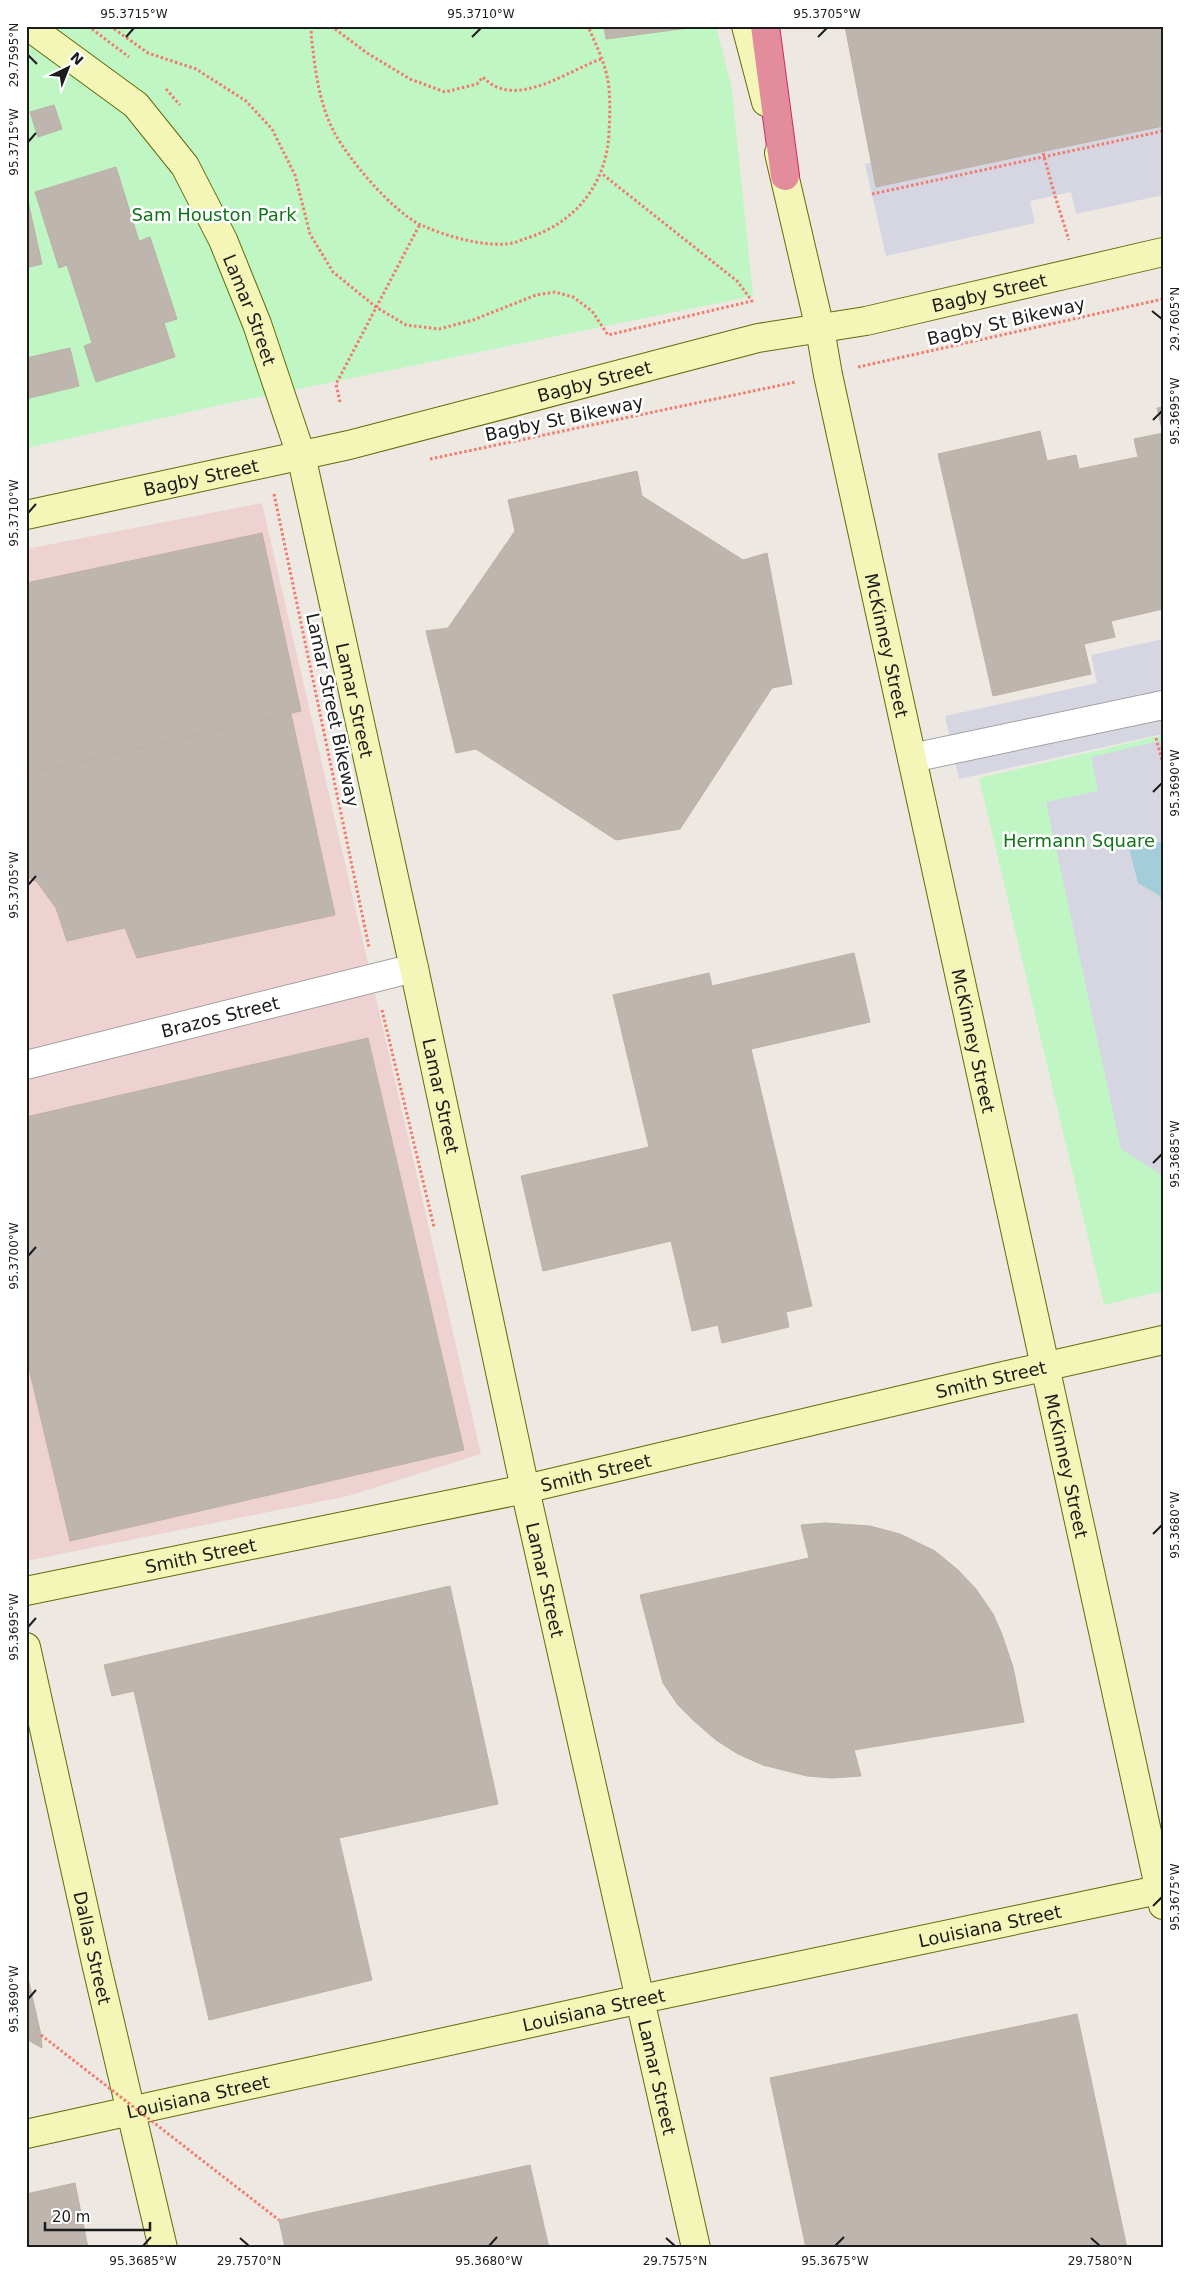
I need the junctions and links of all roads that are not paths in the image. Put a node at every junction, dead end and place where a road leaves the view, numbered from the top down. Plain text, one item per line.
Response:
1 (28, 26) edge
2 (746, 26) edge
3 (765, 26) edge
4 (785, 176) junction
5 (1163, 252) edge
6 (820, 329) junction
7 (300, 455) junction
8 (26, 515) edge
9 (1163, 705) edge
10 (912, 758) junction
11 (414, 968) junction
12 (26, 1065) edge
13 (1163, 1340) edge
14 (1045, 1366) junction
15 (525, 1489) junction
16 (26, 1591) edge
17 (26, 1647) edge
18 (1162, 1895) edge
19 (641, 1999) junction
20 (131, 2111) junction
21 (26, 2134) edge
22 (163, 2248) edge
23 (696, 2248) edge

1 - 7 street, Lamar Street
2 - 4 street, McKinney Street
3 - 4 highway
4 - 6 street, McKinney Street
5 - 6 street, Bagby Street
6 - 7 street, Bagby Street
6 - 10 street, McKinney Street
7 - 8 street, Bagby Street
7 - 11 street, Lamar Street
9 - 10 street
10 - 14 street, McKinney Street
11 - 12 street, Brazos Street
11 - 15 street, Lamar Street
13 - 14 street, Smith Street
14 - 15 street, Smith Street
14 - 18 street, McKinney Street
15 - 16 street, Smith Street
15 - 19 street, Lamar Street
17 - 20 street, Dallas Street
18 - 19 street, Louisiana Street
19 - 20 street, Louisiana Street
19 - 23 street, Lamar Street
20 - 21 street, Louisiana Street
20 - 22 street, Dallas Street

